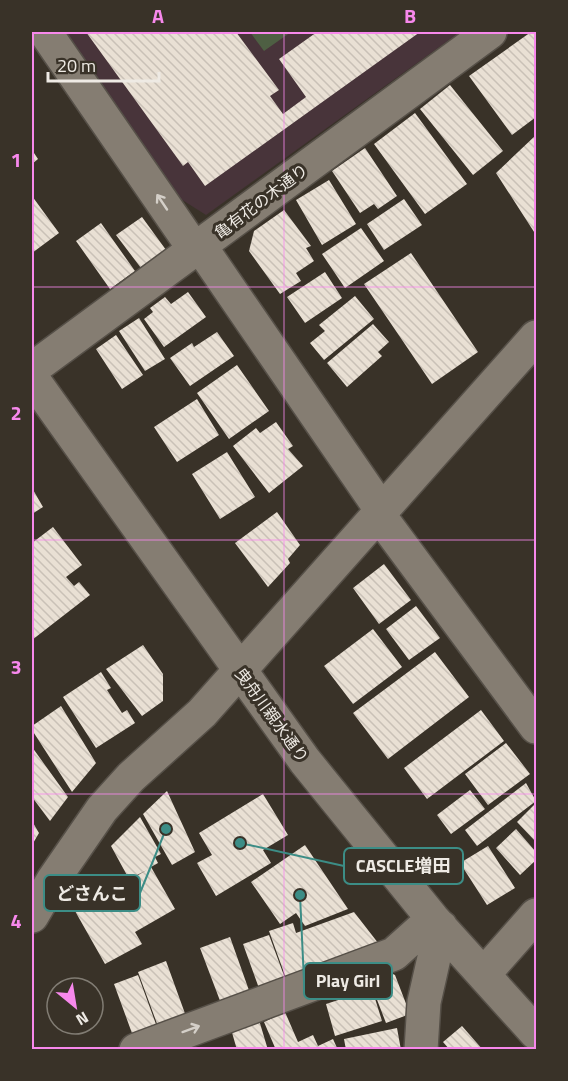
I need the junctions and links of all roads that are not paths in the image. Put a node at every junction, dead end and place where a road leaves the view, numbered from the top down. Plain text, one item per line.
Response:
1 (45, 32) edge
2 (490, 32) edge
3 (197, 248) junction
4 (537, 336) edge
5 (32, 369) edge
6 (32, 378) edge
7 (381, 513) junction
8 (239, 670) junction
9 (537, 727) edge
10 (537, 915) edge
11 (32, 916) edge
12 (437, 923) junction
13 (484, 974) junction
14 (537, 1033) edge
15 (136, 1050) edge
16 (421, 1050) edge

3 -> 1 street
2 - 3 street, 亀有花の木通り
3 - 5 street, 亀有花の木通り
3 - 7 street
4 - 7 street
6 - 8 street, 曳舟川親水通り
7 - 8 street
7 - 9 street
8 - 11 street
8 - 12 street, 曳舟川親水通り
10 - 13 street
12 - 13 street, 曳舟川親水通り
15 -> 12 street
12 - 16 street
13 - 14 street, 曳舟川親水通り

